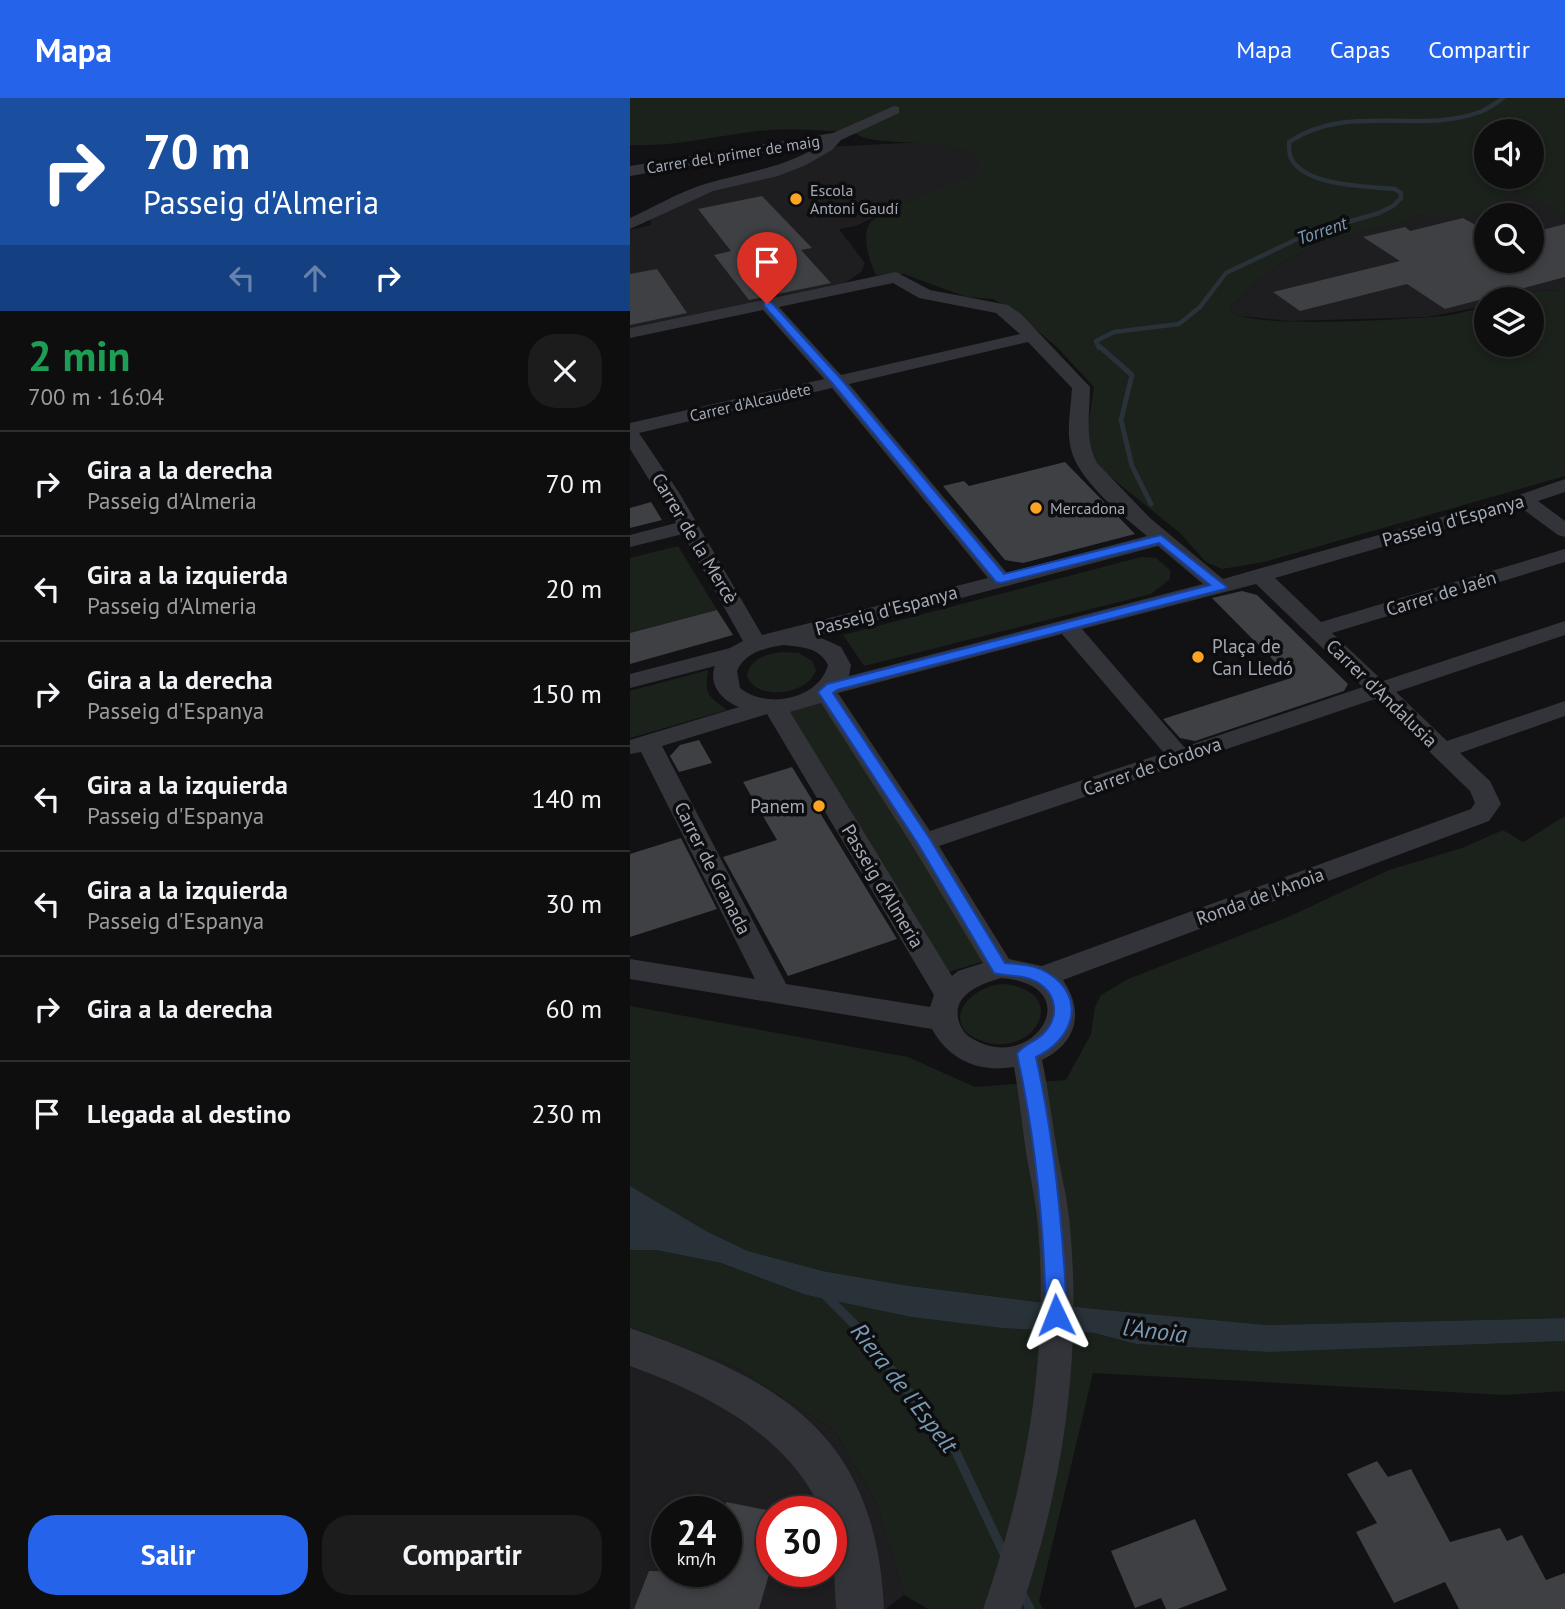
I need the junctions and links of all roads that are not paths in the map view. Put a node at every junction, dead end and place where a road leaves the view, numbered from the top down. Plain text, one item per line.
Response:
1 (894, 110) dead end
2 (836, 136) junction
3 (630, 171) edge
4 (630, 224) edge
5 (896, 278) joint
6 (767, 304) junction
7 (630, 333) edge
8 (1033, 335) junction
9 (837, 382) junction
10 (630, 431) edge
11 (1565, 485) edge
12 (1523, 500) junction
13 (687, 527) junction
14 (1565, 531) edge
15 (1161, 539) junction
16 (630, 541) edge
17 (1565, 555) edge
18 (1260, 576) junction
19 (1001, 579) junction
20 (1220, 587) junction
21 (1066, 625) junction
22 (1565, 628) edge
23 (1317, 630) junction
24 (783, 638) junction
25 (748, 648) junction
26 (630, 681) edge
27 (829, 689) junction
28 (1379, 690) junction
29 (771, 707) junction
30 (1565, 708) edge
31 (639, 745) edge
32 (1443, 751) junction
33 (1180, 757) junction
34 (1479, 815) joint
35 (924, 842) junction
36 (1000, 968) junction
37 (630, 969) edge
38 (1041, 977) junction
39 (778, 994) junction
40 (945, 1007) junction
41 (1026, 1054) junction
42 (1034, 1103) joint
43 (630, 1347) edge
44 (860, 1609) edge
45 (1002, 1609) edge

1 - 2 street
2 - 3 street, Carrer del primer de maig
2 - 4 street
5 - 6 street
5 - 8 street
6 - 7 street
6 - 9 street
8 - 9 street, Carrer d'Alcaudete
8 - 15 street
9 - 10 street, Carrer d'Alcaudete
9 - 19 street
10 - 13 street, Carrer de la Mercè
11 - 12 street, Passeig d'Espanya
12 - 14 street
12 - 18 street, Passeig d'Espanya
13 - 16 street
13 - 25 street, Carrer de la Mercè
15 - 19 street, Passeig d'Espanya
15 - 20 street
17 - 23 street, Carrer de Jaén
18 - 20 street, Passeig d'Espanya
18 - 23 street, Carrer d'Andalusia
19 - 24 street, Passeig d'Espanya
20 - 21 street, Passeig d'Espanya
21 - 27 street, Passeig d'Espanya
21 - 33 street
22 - 28 street, Carrer de Còrdova
23 - 28 street, Carrer d'Andalusia
24 - 25 street, Passeig d'Espanya
24 - 27 street, Passeig d'Espanya
25 - 26 street, Passeig d'Espanya
25 - 29 street
27 - 29 street, Passeig d'Espanya
27 - 35 street
28 - 32 street, Carrer d'Andalusia
28 - 33 street, Carrer de Còrdova
29 - 31 street, Passeig d'Espanya
29 - 40 street, Passeig d'Almeria
30 - 32 street
31 - 39 street, Carrer de Granada
32 - 34 street, Carrer d'Andalusia
33 - 35 street, Carrer de Còrdova
34 - 38 street, Ronda de l'Anoia
35 - 36 street
36 - 38 street
36 - 40 street
37 - 39 street
38 - 41 street
39 - 40 street
40 - 41 street, Passeig d'Almeria
41 - 42 street
42 - 45 street
43 - 44 street

